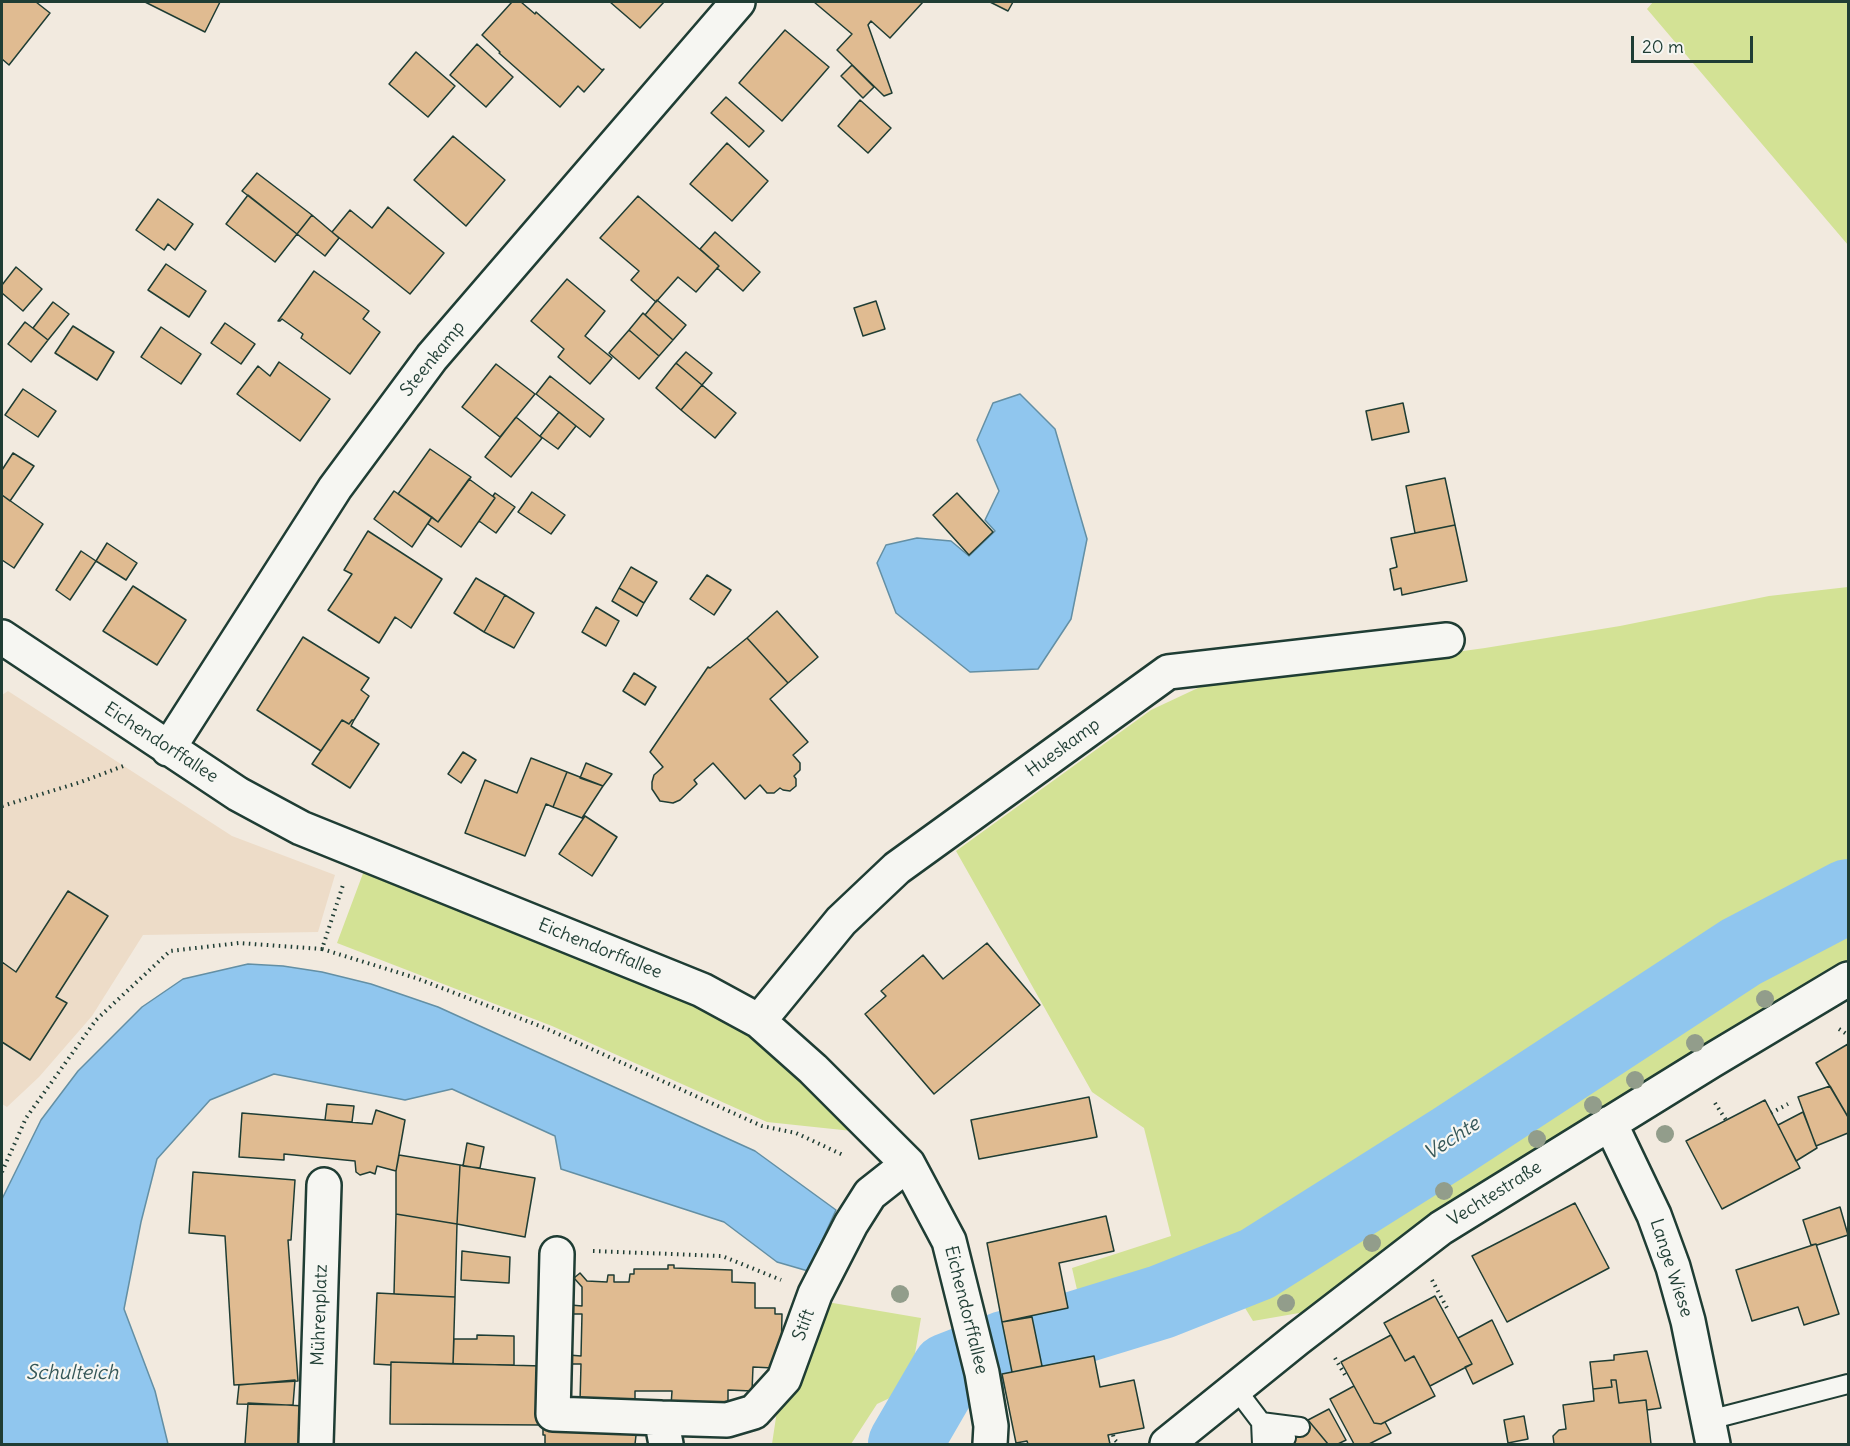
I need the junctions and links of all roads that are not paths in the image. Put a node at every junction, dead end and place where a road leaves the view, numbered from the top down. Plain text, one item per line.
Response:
1 (738, 2) edge
2 (2, 637) edge
3 (1448, 640) dead end
4 (168, 749) junction
5 (1848, 979) edge
6 (759, 1021) junction
7 (1610, 1123) junction
8 (901, 1170) junction
9 (324, 1185) dead end
10 (557, 1254) road end
11 (1848, 1384) edge
12 (1236, 1389) junction
13 (1261, 1422) junction
14 (664, 1431) edge
15 (1711, 1432) edge
16 (1286, 1436) edge
17 (316, 1444) edge
18 (990, 1444) edge
19 (1167, 1444) edge
20 (1262, 1444) edge

1 - 4 street, Steenkamp
2 - 4 street, Eichendorffallee
3 - 6 street, Hueskamp
4 - 6 street, Eichendorffallee
5 - 7 street, Vechtestraße
6 - 8 street, Eichendorffallee
7 - 12 street, Vechtestraße
7 - 15 street, Lange Wiese
8 - 14 street, Stift
8 - 18 street, Eichendorffallee
9 - 17 street, Mührenplatz
10 - 14 street, Stift
11 - 15 lane, Lange Wiese
12 - 13 lane
12 - 19 street, Vechtestraße
13 - 16 lane
13 - 16 lane
13 - 20 lane

